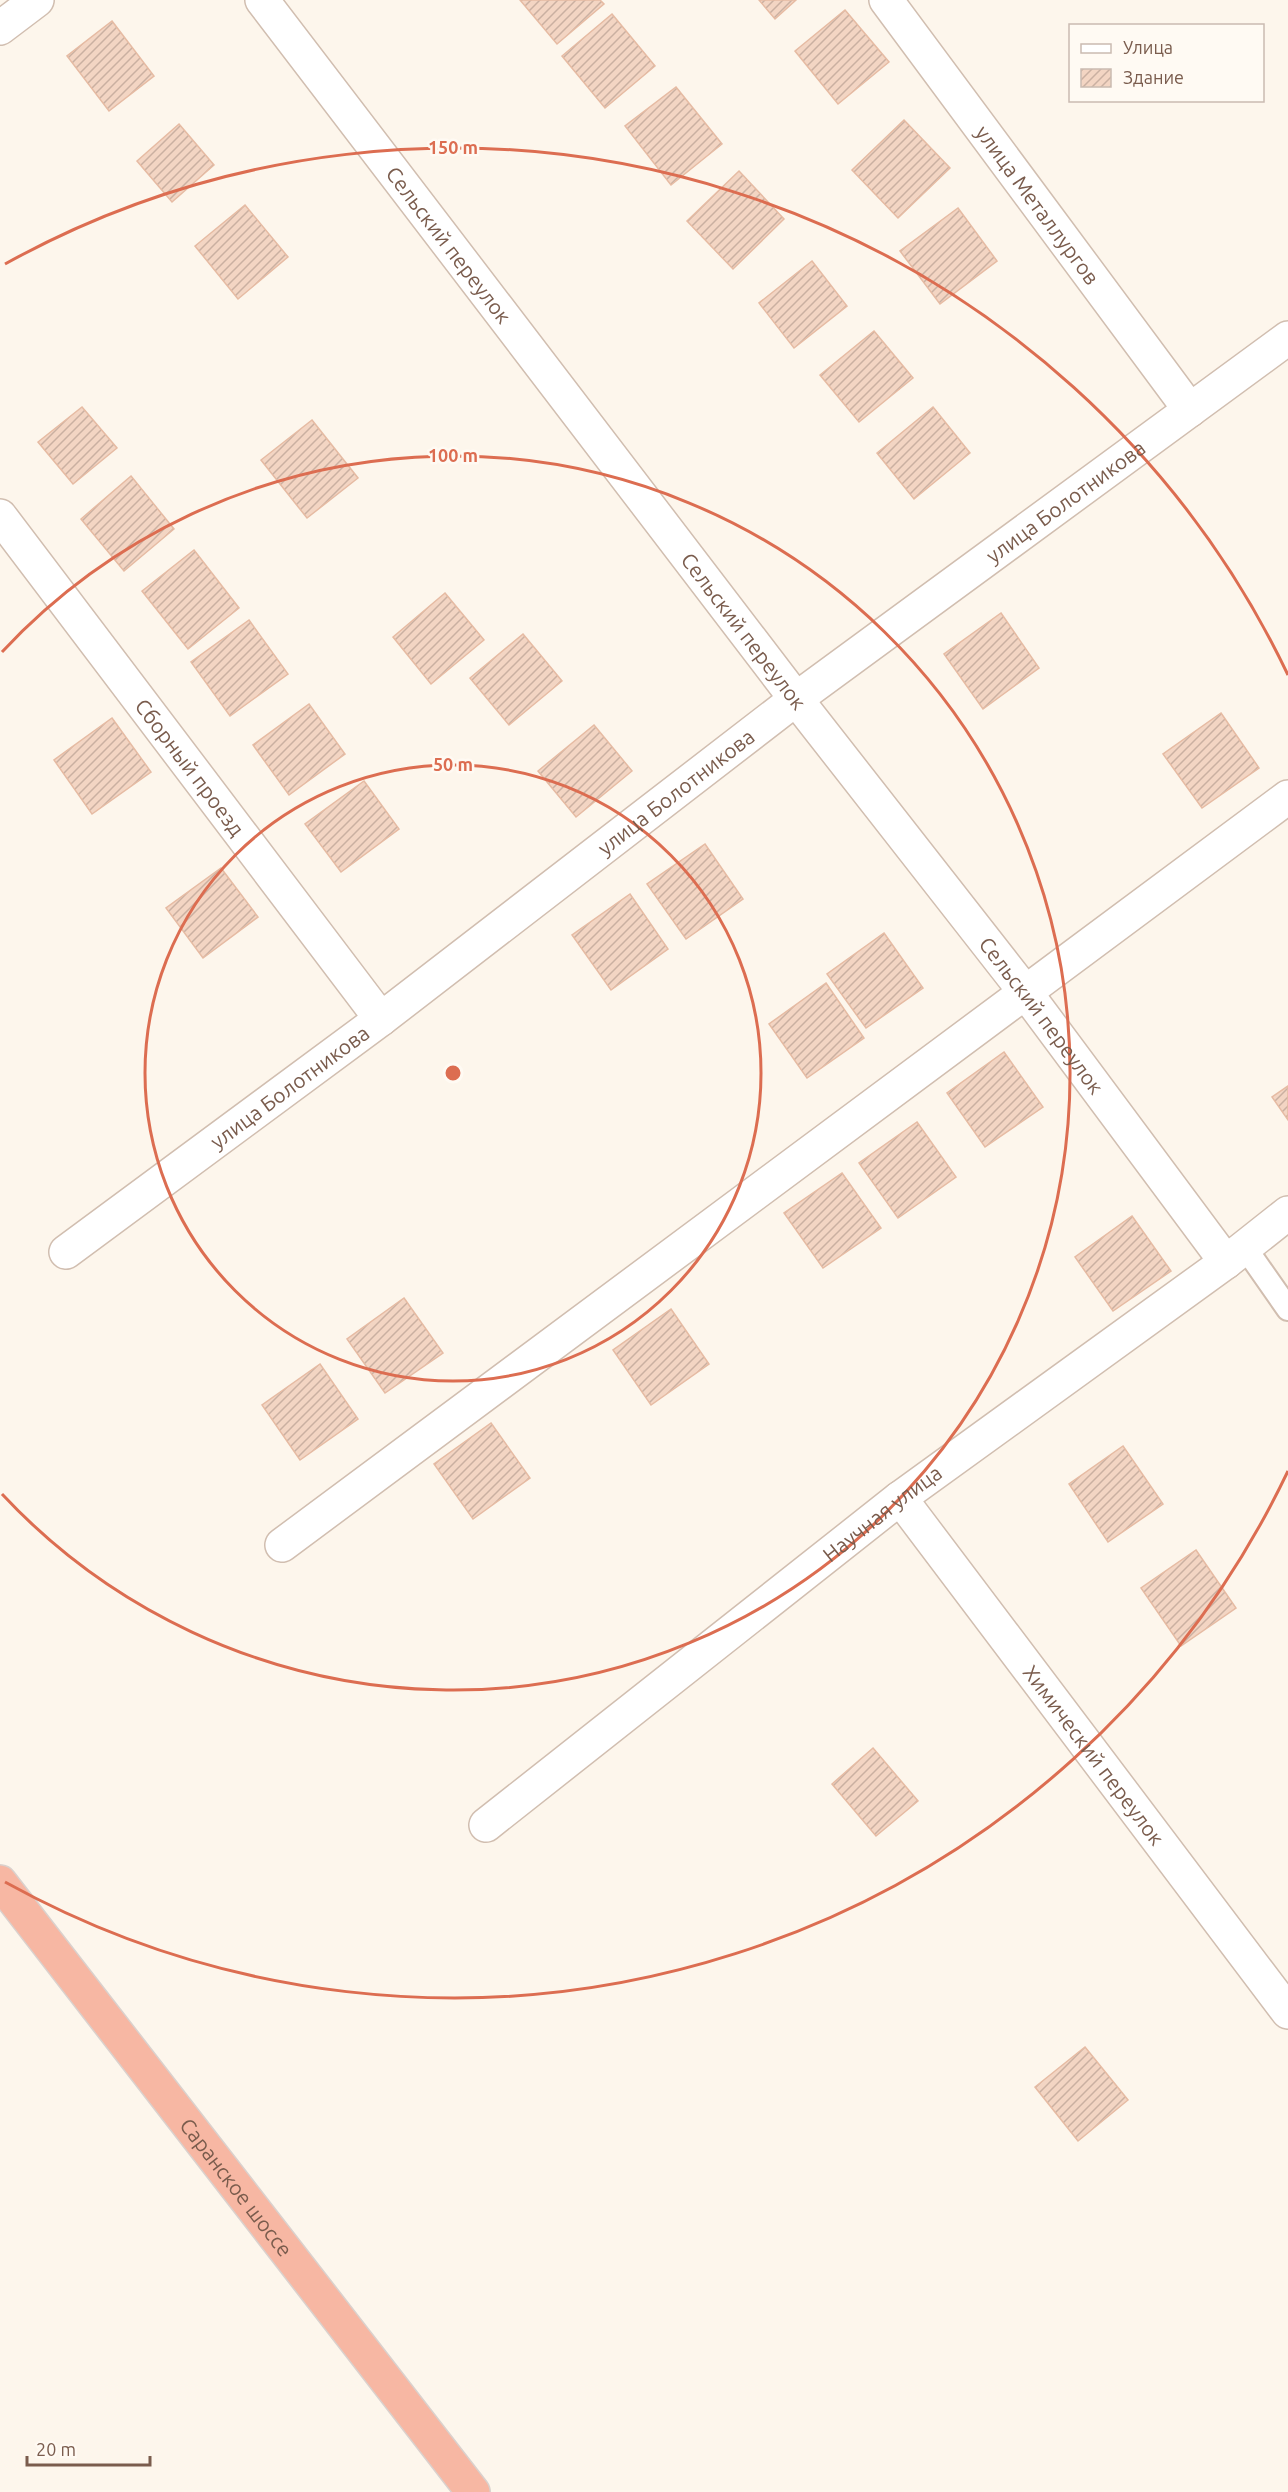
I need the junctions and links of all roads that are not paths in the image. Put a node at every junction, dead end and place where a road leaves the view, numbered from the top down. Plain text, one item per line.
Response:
1 (37, 0) edge
2 (262, 0) edge
3 (886, 0) edge
4 (0, 28) edge
5 (1288, 338) edge
6 (1190, 410) junction
7 (0, 516) edge
8 (796, 699) junction
9 (1288, 797) edge
10 (1026, 993) junction
11 (381, 1019) junction
12 (1288, 1213) edge
13 (66, 1252) dead end
14 (1235, 1254) junction
15 (1288, 1309) edge
16 (900, 1498) junction
17 (282, 1545) dead end
18 (486, 1825) dead end
19 (0, 1882) edge
20 (1288, 2012) edge
21 (473, 2492) edge

1 - 4 street
2 - 8 street, Сельский переулок
3 - 6 street, улица Металлургов
5 - 6 street, улица Болотникова
6 - 8 street, улица Болотникова
7 - 11 street, Сборный проезд
8 - 10 street, Сельский переулок
8 - 11 street, улица Болотникова
9 - 10 street
10 - 14 street, Сельский переулок
10 - 17 street
11 - 13 street, улица Болотникова
12 - 14 street, Научная улица
14 - 15 lane
14 - 16 street, Научная улица
16 - 18 street, Научная улица
16 - 20 street, Химический переулок
19 - 21 highway, Саранское шоссе

